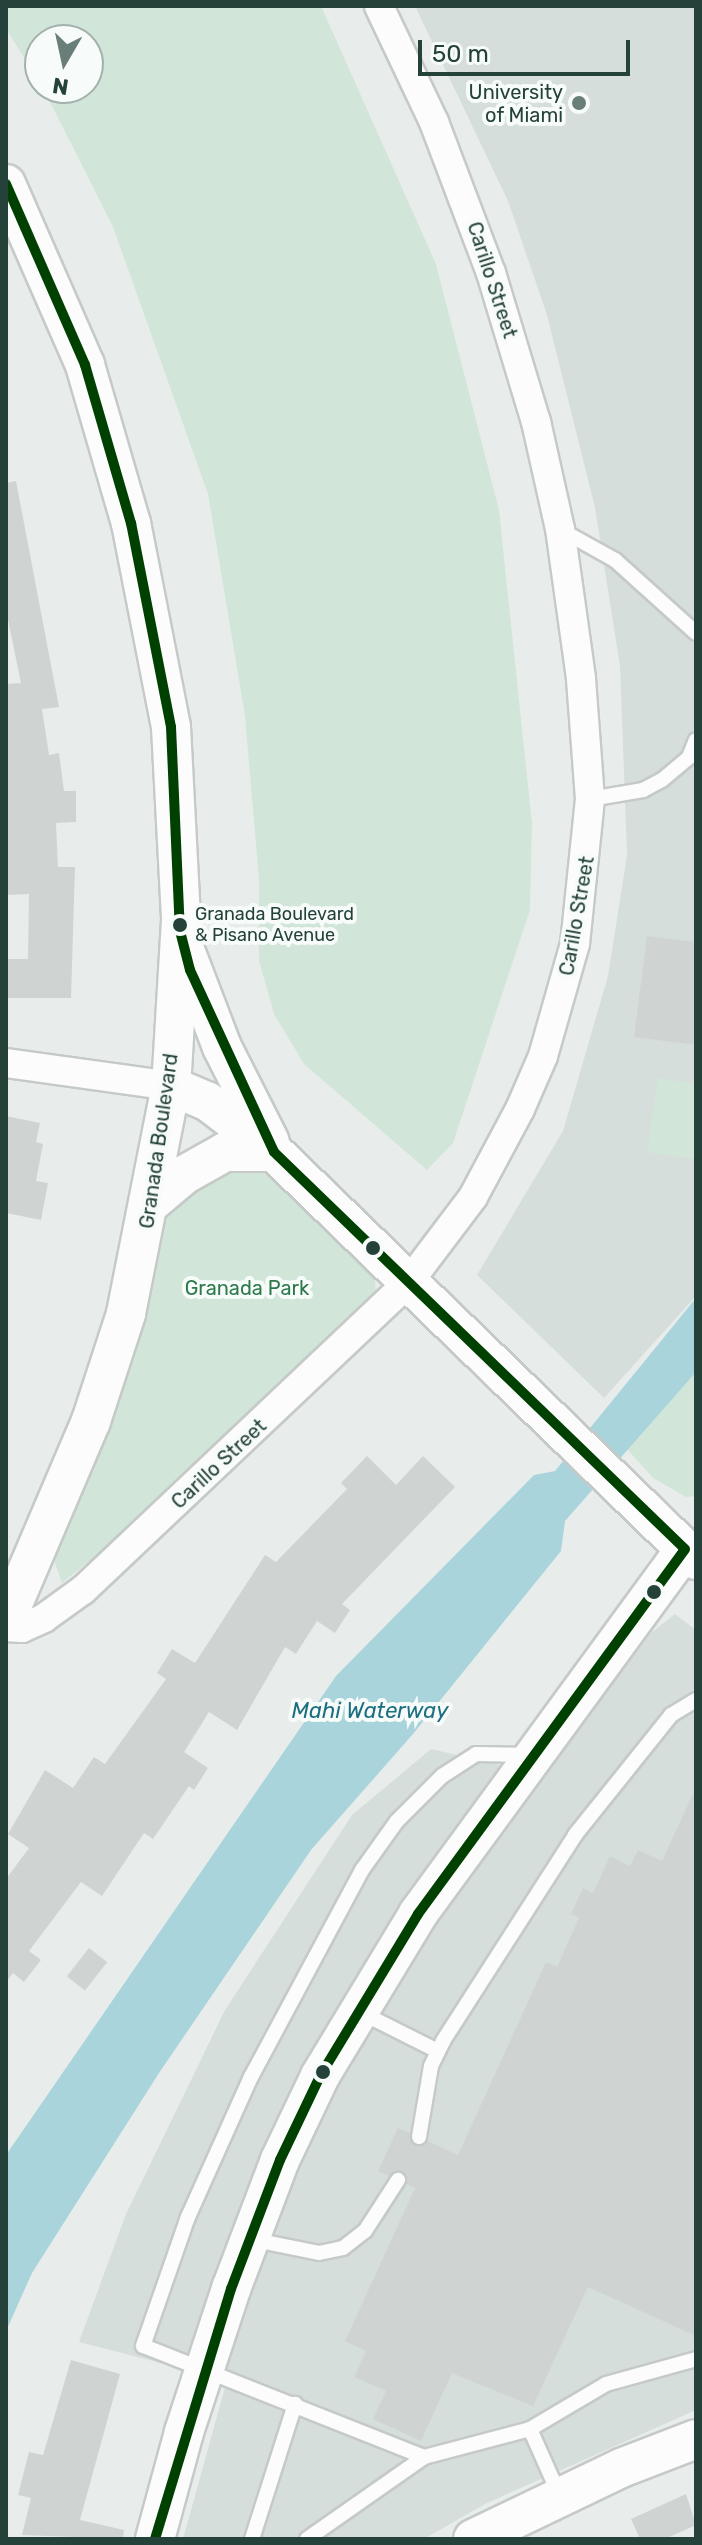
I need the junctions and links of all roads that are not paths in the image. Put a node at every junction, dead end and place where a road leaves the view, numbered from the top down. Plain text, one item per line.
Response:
1 (379, 6) edge
2 (10, 200) edge
3 (560, 529) junction
4 (696, 633) edge
5 (696, 740) edge
6 (590, 799) junction
7 (180, 931) junction
8 (6, 1063) edge
9 (171, 1086) junction
10 (274, 1152) junction
11 (152, 1202) junction
12 (408, 1283) junction
13 (692, 1548) edge
14 (6, 1620) edge
15 (6, 1627) edge
16 (696, 1700) edge
17 (538, 1756) junction
18 (356, 2010) junction
19 (438, 2051) junction
20 (419, 2137) dead end
21 (398, 2180) dead end
22 (249, 2238) junction
23 (696, 2359) edge
24 (204, 2367) junction
25 (295, 2404) junction
26 (530, 2429) junction
27 (696, 2439) edge
28 (424, 2457) junction
29 (560, 2496) junction
30 (155, 2539) edge
31 (252, 2539) edge
32 (307, 2539) edge
33 (473, 2539) edge

1 - 3 street, Carillo Street
2 - 7 street, Granada Boulevard
3 - 4 lane
3 - 6 street, Carillo Street
5 - 6 lane
6 - 12 street, Carillo Street
7 - 9 street, Granada Boulevard
7 - 10 street
8 - 9 street
9 - 10 street
9 - 11 street, Granada Boulevard
10 - 11 street
10 - 12 street
11 - 14 street, Granada Boulevard
12 - 13 street
12 - 15 street, Carillo Street
13 - 17 street
16 - 19 lane
17 - 18 street
17 - 24 lane
18 - 19 lane
18 - 22 street
19 - 20 lane
21 - 22 lane
22 - 24 street
23 - 26 lane
24 - 25 lane
24 - 30 street
25 - 28 lane
25 - 31 lane
26 - 28 lane
26 - 29 lane
27 - 29 street
28 - 32 lane
29 - 33 street

